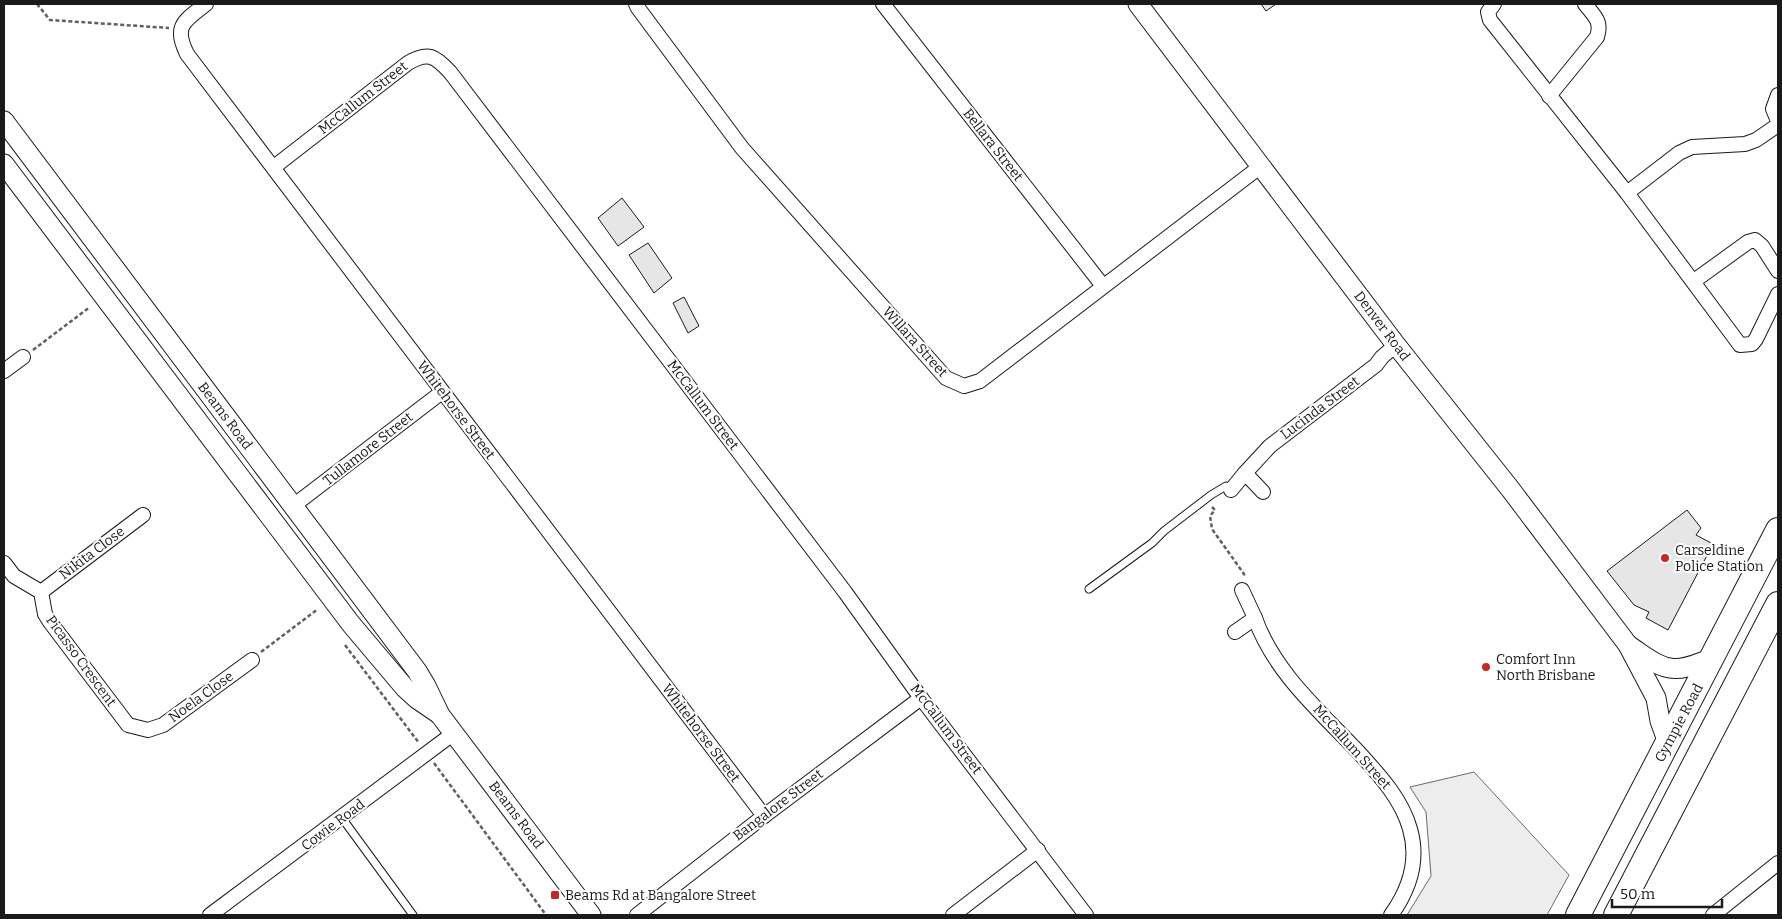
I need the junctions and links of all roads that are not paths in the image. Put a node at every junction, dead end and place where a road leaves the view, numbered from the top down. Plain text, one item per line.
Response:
1 (206, 4) edge
2 (636, 4) edge
3 (883, 4) edge
4 (1138, 4) edge
5 (1494, 4) edge
6 (1585, 4) edge
7 (1778, 95) edge
8 (1549, 96) junction
9 (4, 122) edge
10 (1778, 122) edge
11 (1778, 125) edge
12 (4, 164) edge
13 (1261, 166) junction
14 (274, 167) junction
15 (1627, 193) junction
16 (1778, 271) edge
17 (1694, 281) junction
18 (1103, 286) junction
19 (1778, 294) edge
20 (1396, 346) junction
21 (23, 357) road end
22 (4, 371) edge
23 (442, 392) junction
24 (1245, 472) junction
25 (1231, 490) joint
26 (1263, 492) dead end
27 (293, 506) junction
28 (143, 515) dead end
29 (1778, 530) edge
30 (4, 563) edge
31 (1090, 589) dead end
32 (1242, 590) road end
33 (41, 592) junction
34 (1778, 604) edge
35 (1255, 618) junction
36 (1235, 632) dead end
37 (1628, 645) junction
38 (1713, 658) junction
39 (252, 660) road end
40 (921, 698) junction
41 (440, 715) junction
42 (148, 730) joint
43 (454, 733) junction
44 (1668, 743) junction
45 (764, 816) junction
46 (342, 818) junction
47 (1038, 850) junction
48 (1778, 863) edge
49 (1621, 912) edge
50 (210, 915) edge
51 (413, 915) edge
52 (591, 915) edge
53 (637, 915) edge
54 (953, 915) edge
55 (1086, 915) edge
56 (1392, 915) edge
57 (1578, 915) edge
58 (1713, 915) edge

1 - 14 street, Whitehorse Street
2 - 18 street, Willara Street
3 - 18 street, Bellara Street
4 - 13 main road, Denver Road
5 - 8 street
6 - 8 street
7 - 10 street
8 - 15 street
9 - 27 main road, Beams Road
11 - 15 street
12 - 41 main road, Beams Road
13 - 18 street, Willara Street
13 - 20 main road, Denver Road
14 - 23 street, Whitehorse Street
14 - 40 street, McCallum Street
15 - 17 street
16 - 17 street
17 - 19 street
20 - 24 street, Lucinda Street
20 - 37 main road, Denver Road
21 - 22 street
23 - 27 street, Tullamore Street
23 - 45 street, Whitehorse Street
24 - 25 street, Lucinda Street
24 - 26 street
25 - 31 lane
27 - 41 main road, Beams Road
28 - 33 street, Nikita Close
29 - 38 highway, Gympie Road
30 - 33 street
32 - 35 street, McCallum Street
33 - 42 street, Picasso Crescent
34 - 49 highway
35 - 36 street
35 - 56 street, McCallum Street
37 - 38 main road, Denver Road
37 - 44 main road, Denver Road
38 - 44 highway, Gympie Road
39 - 42 street, Noela Close
40 - 45 street, Bangalore Street
40 - 47 street, McCallum Street
41 - 43 main road, Beams Road
43 - 46 street, Cowie Road
43 - 52 main road, Beams Road
44 - 57 highway, Gympie Road
45 - 53 street, Bangalore Street
46 - 50 street, Cowie Road
46 - 51 lane
47 - 54 street
47 - 55 street, McCallum Street
48 - 58 street

